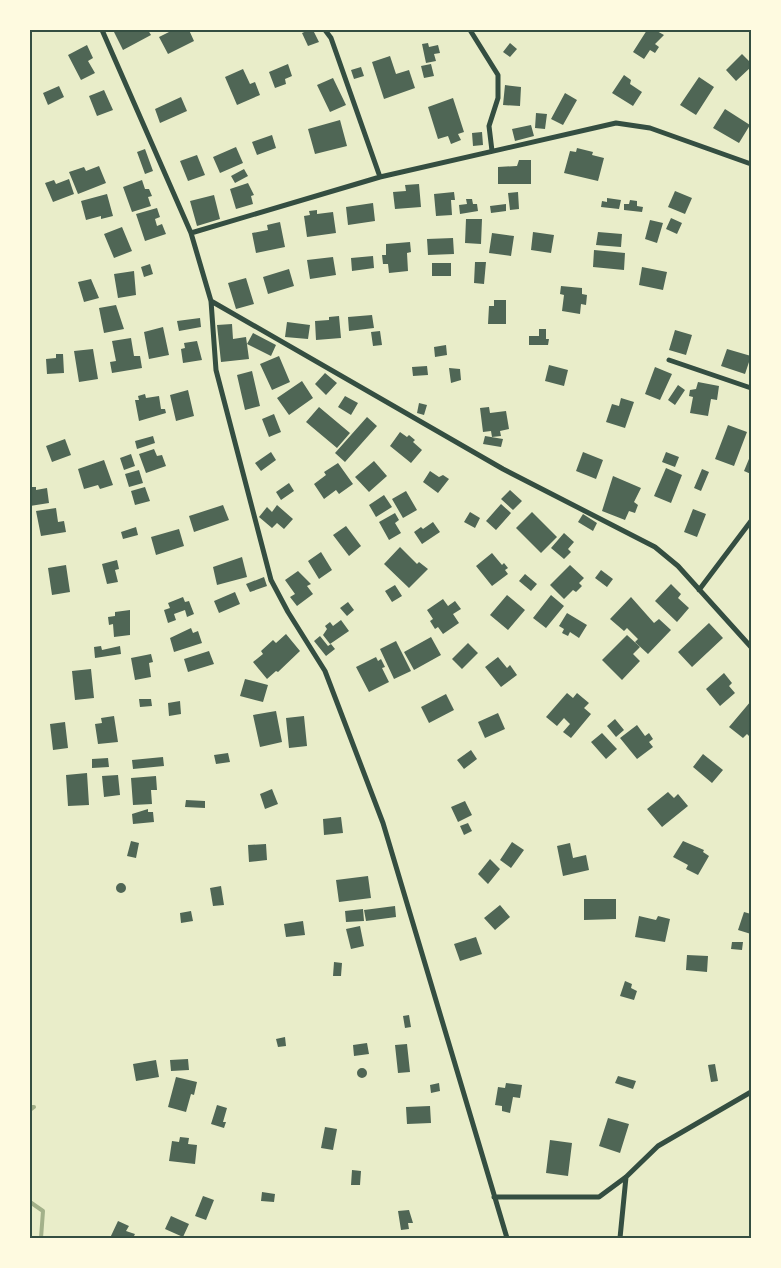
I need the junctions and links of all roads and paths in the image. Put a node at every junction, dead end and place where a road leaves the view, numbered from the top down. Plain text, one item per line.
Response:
1 (102, 30) edge
2 (325, 30) edge
3 (470, 30) edge
4 (492, 151) junction
5 (751, 164) edge
6 (380, 177) junction
7 (191, 233) junction
8 (211, 301) junction
9 (669, 360) dead end
10 (751, 388) edge
11 (751, 521) edge
12 (699, 590) junction
13 (751, 646) edge
14 (751, 1092) edge
15 (626, 1177) junction
16 (494, 1198) junction
17 (508, 1238) edge
18 (620, 1238) edge

1 - 7 street
2 - 6 street
3 - 4 street
4 - 5 street
4 - 6 street
6 - 7 street
7 - 8 street
8 - 12 street
8 - 16 street
9 - 10 street
11 - 12 street
12 - 13 street
14 - 15 street
15 - 16 street
15 - 18 street
16 - 17 street

